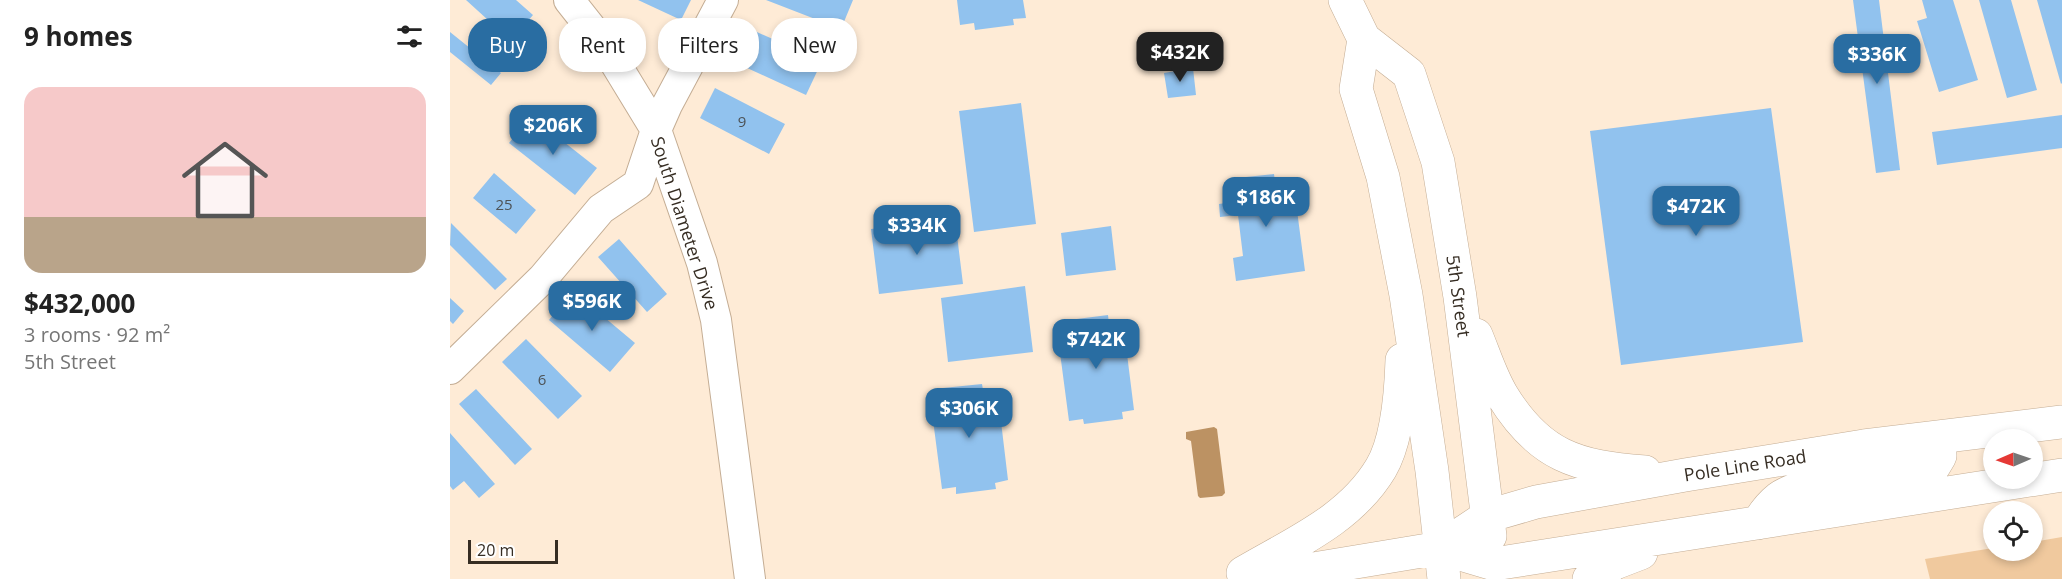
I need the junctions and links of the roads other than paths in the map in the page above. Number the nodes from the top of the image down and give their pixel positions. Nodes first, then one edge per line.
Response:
1 (569, 0) edge
2 (723, 0) edge
3 (1345, 0) edge
4 (1364, 39) junction
5 (656, 130) junction
6 (1406, 295) junction
7 (1460, 297) junction
8 (450, 369) edge
9 (2062, 422) edge
10 (1939, 437) junction
11 (1685, 475) junction
12 (2062, 475) edge
13 (1488, 516) junction
14 (1758, 523) junction
15 (1697, 533) junction
16 (1442, 563) edge
17 (1495, 572) edge
18 (750, 579) edge
19 (1233, 579) edge
20 (1253, 579) edge
21 (1589, 579) edge

1 - 5 street, South Diameter Drive
2 - 5 street
3 - 4 main road, 5th Street
4 - 6 main road
4 - 7 main road, 5th Street
5 - 8 street
5 - 18 street, South Diameter Drive
6 - 16 main road
6 - 19 main road
7 - 11 main road
7 - 13 main road, 5th Street
9 - 10 main road, Pole Line Road
10 - 11 main road, Pole Line Road
10 - 14 main road
11 - 13 main road, Pole Line Road
12 - 14 main road, Pole Line Road
13 - 16 main road, Pole Line Road
13 - 17 main road, 5th Street
14 - 15 main road, Pole Line Road
15 - 17 main road, Pole Line Road
15 - 21 main road
16 - 17 main road, Pole Line Road
16 - 20 main road, Pole Line Road

